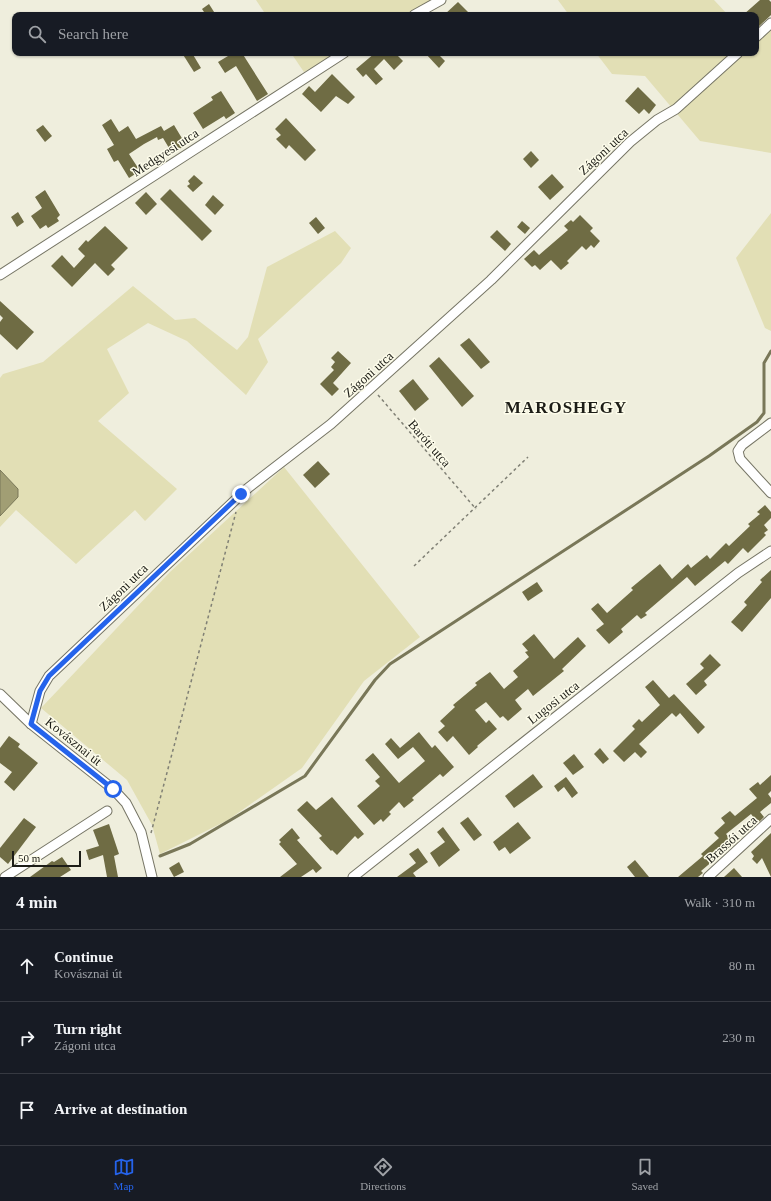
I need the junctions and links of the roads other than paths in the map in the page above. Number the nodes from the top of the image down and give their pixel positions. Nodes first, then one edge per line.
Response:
1 (441, 0) edge
2 (419, 12) edge
3 (771, 23) edge
4 (759, 34) edge
5 (339, 56) edge
6 (735, 56) edge
7 (0, 274) edge
8 (771, 422) edge
9 (771, 493) edge
10 (771, 551) edge
11 (0, 694) edge
12 (31, 724) junction
13 (107, 811) dead end
14 (771, 820) edge
15 (5, 877) edge
16 (152, 877) edge
17 (353, 877) edge
18 (708, 877) edge

1 - 2 street
3 - 4 street
5 - 7 street, Medgyesi utca
6 - 12 street, Zágoni utca
8 - 9 street
10 - 17 street, Lugosi utca
11 - 12 street, Kovásznai út
12 - 16 street, Kovásznai út
13 - 15 street
14 - 18 street, Brassói utca

